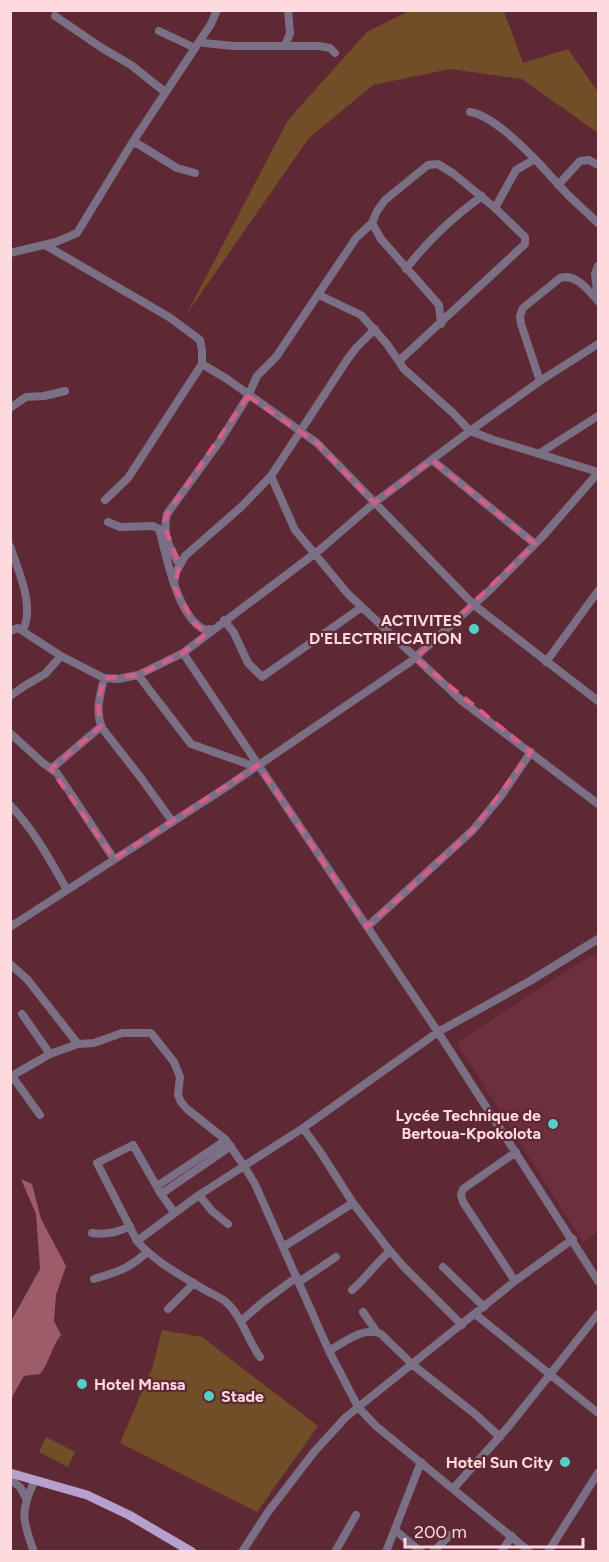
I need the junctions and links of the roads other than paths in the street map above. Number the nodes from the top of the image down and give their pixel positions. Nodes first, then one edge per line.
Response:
1 (217, 10) edge
2 (288, 10) edge
3 (55, 16) dead end
4 (159, 31) dead end
5 (201, 41) junction
6 (285, 46) junction
7 (195, 48) junction
8 (335, 54) dead end
9 (165, 92) junction
10 (470, 112) dead end
11 (132, 143) junction
12 (535, 159) junction
13 (598, 165) edge
14 (195, 173) dead end
15 (558, 185) junction
16 (482, 196) junction
17 (495, 208) junction
18 (372, 223) junction
19 (598, 223) edge
20 (45, 245) junction
21 (10, 253) edge
22 (598, 266) edge
23 (406, 269) junction
24 (319, 295) junction
25 (441, 324) junction
26 (375, 329) junction
27 (598, 344) edge
28 (399, 361) junction
29 (202, 364) junction
30 (540, 381) junction
31 (65, 391) dead end
32 (248, 396) junction
33 (10, 408) edge
34 (598, 416) edge
35 (300, 431) junction
36 (470, 431) junction
37 (540, 453) junction
38 (432, 460) junction
39 (598, 472) edge
40 (271, 476) junction
41 (105, 500) dead end
42 (374, 503) junction
43 (108, 522) dead end
44 (535, 544) junction
45 (10, 546) edge
46 (313, 554) junction
47 (179, 564) junction
48 (174, 584) junction
49 (598, 595) edge
50 (474, 605) junction
51 (362, 607) junction
52 (224, 620) junction
53 (212, 629) junction
54 (23, 630) junction
55 (10, 631) edge
56 (183, 652) junction
57 (61, 656) junction
58 (415, 658) junction
59 (546, 662) junction
60 (138, 675) junction
61 (104, 678) junction
62 (10, 696) edge
63 (598, 701) edge
64 (102, 728) junction
65 (10, 733) edge
66 (531, 752) junction
67 (257, 766) junction
68 (51, 769) junction
69 (598, 804) edge
70 (10, 805) edge
71 (172, 821) junction
72 (114, 859) junction
73 (67, 890) junction
74 (10, 927) edge
75 (367, 927) junction
76 (598, 941) edge
77 (10, 964) edge
78 (22, 1014) dead end
79 (438, 1032) junction
80 (78, 1044) junction
81 (50, 1054) junction
82 (11, 1077) edge
83 (40, 1115) dead end
84 (303, 1128) junction
85 (229, 1143) junction
86 (516, 1152) junction
87 (244, 1166) junction
88 (157, 1186) junction
89 (161, 1194) junction
90 (199, 1195) junction
91 (353, 1203) junction
92 (174, 1212) junction
93 (228, 1224) dead end
94 (130, 1226) junction
95 (92, 1233) dead end
96 (573, 1239) junction
97 (137, 1241) junction
98 (284, 1247) junction
99 (390, 1251) junction
100 (147, 1252) junction
101 (336, 1257) dead end
102 (443, 1267) dead end
103 (94, 1279) dead end
104 (298, 1280) junction
105 (515, 1281) junction
106 (598, 1281) edge
107 (194, 1283) junction
108 (352, 1290) dead end
109 (484, 1307) junction
110 (168, 1310) dead end
111 (363, 1312) dead end
112 (475, 1314) junction
113 (598, 1314) edge
114 (241, 1322) junction
115 (462, 1325) junction
116 (376, 1331) junction
117 (329, 1351) junction
118 (260, 1357) dead end
119 (413, 1365) junction
120 (549, 1374) junction
121 (358, 1407) junction
122 (598, 1413) edge
123 (500, 1437) junction
124 (421, 1462) junction
125 (10, 1473) edge
126 (598, 1473) edge
127 (10, 1479) edge
128 (35, 1480) junction
129 (453, 1489) junction
130 (26, 1498) junction
131 (356, 1515) dead end
132 (395, 1530) junction
133 (450, 1535) dead end
134 (512, 1536) junction
135 (34, 1551) edge
136 (192, 1551) edge
137 (242, 1551) edge
138 (335, 1551) edge
139 (386, 1551) edge
140 (421, 1551) edge
141 (433, 1551) edge
142 (501, 1551) edge
143 (530, 1551) edge
144 (548, 1551) edge

1 - 5 street
2 - 6 street
3 - 9 street
4 - 7 street
5 - 6 street
5 - 7 street
6 - 8 street
7 - 9 street
9 - 11 street
10 - 12 street
11 - 14 street
11 - 20 street
12 - 15 street
12 - 17 street
13 - 15 street
15 - 19 street
16 - 17 street
16 - 18 street
16 - 23 street
17 - 25 street
18 - 23 street
18 - 24 street
20 - 21 street
20 - 29 street
22 - 30 street
23 - 25 street
24 - 26 street
24 - 32 street
25 - 28 street
26 - 28 street
26 - 35 street
27 - 30 street
28 - 36 street
29 - 32 street
29 - 41 street
30 - 36 street
31 - 33 street
32 - 35 street
32 - 47 street
34 - 37 street
35 - 40 street
35 - 42 street
36 - 37 street
36 - 38 street
37 - 39 street
38 - 42 street
38 - 44 street
39 - 44 street
40 - 46 street
40 - 47 street
42 - 46 street
42 - 50 street
43 - 48 street
44 - 50 street
45 - 54 street
46 - 51 street
46 - 52 street
47 - 48 street
48 - 53 street
49 - 59 street
50 - 58 street
50 - 59 street
51 - 52 street
51 - 58 street
52 - 53 street
53 - 56 street
54 - 55 street
54 - 57 street
56 - 60 street
56 - 67 street
57 - 61 street
57 - 62 street
58 - 66 street
58 - 67 street
59 - 63 street
60 - 61 street
60 - 67 street
61 - 64 street
64 - 68 street
64 - 71 street
65 - 68 street
66 - 69 street
66 - 75 street
67 - 71 street
67 - 75 street
68 - 72 street
70 - 73 street
71 - 72 street
72 - 73 street
73 - 74 street
75 - 79 street
76 - 79 street
77 - 80 street
78 - 81 street
79 - 84 street
79 - 86 street
80 - 81 street
80 - 85 street
81 - 82 street
82 - 83 street
84 - 87 street
84 - 91 street
85 - 87 street
85 - 88 street
85 - 89 street
86 - 96 street
86 - 105 street
87 - 90 street
87 - 98 street
88 - 89 street
88 - 94 street
89 - 92 street
90 - 92 street
90 - 93 street
91 - 98 street
91 - 99 street
92 - 97 street
94 - 95 street
94 - 97 street
96 - 105 street
96 - 106 street
97 - 100 street
98 - 104 street
99 - 108 street
99 - 115 street
100 - 103 street
100 - 107 street
101 - 104 street
102 - 109 street
104 - 114 street
104 - 117 street
105 - 109 street
107 - 110 street
107 - 114 street
109 - 112 street
111 - 116 street
112 - 115 street
112 - 120 street
113 - 120 street
114 - 118 street
115 - 119 street
116 - 117 street
116 - 119 street
117 - 121 street
119 - 121 street
119 - 123 street
120 - 122 street
120 - 123 street
121 - 124 street
121 - 137 street
123 - 129 street
124 - 129 street
124 - 132 street
125 - 128 main road
126 - 144 street
127 - 130 street
128 - 130 street
128 - 136 main road
129 - 134 street
130 - 135 street
131 - 138 street
132 - 139 street
132 - 140 street
133 - 141 street
134 - 142 street
134 - 143 street

